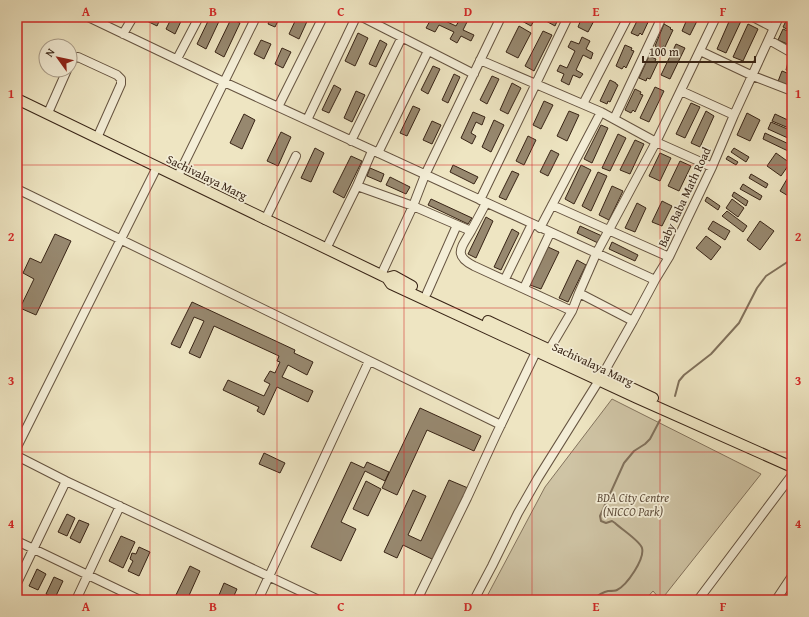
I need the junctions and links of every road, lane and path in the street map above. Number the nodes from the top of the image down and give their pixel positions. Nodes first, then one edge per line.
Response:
1 (88, 17) edge
2 (133, 17) edge
3 (199, 17) edge
4 (256, 17) edge
5 (323, 17) edge
6 (356, 17) edge
7 (362, 17) edge
8 (568, 17) edge
9 (628, 17) edge
10 (662, 17) edge
11 (716, 17) edge
12 (753, 17) edge
13 (779, 17) edge
14 (499, 18) edge
15 (774, 28) junction
16 (123, 34) junction
17 (402, 37) junction
18 (769, 40) junction
19 (428, 51) junction
20 (700, 51) junction
21 (792, 53) edge
22 (78, 57) edge
23 (177, 60) junction
24 (480, 60) junction
25 (474, 74) junction
26 (753, 76) junction
27 (63, 78) edge
28 (224, 82) junction
29 (536, 83) junction
30 (681, 91) junction
31 (792, 91) edge
32 (17, 99) edge
33 (583, 104) junction
34 (278, 107) junction
35 (601, 112) junction
36 (48, 113) junction
37 (734, 115) junction
38 (614, 119) junction
39 (307, 120) junction
40 (97, 138) junction
41 (351, 141) junction
42 (656, 142) junction
43 (375, 152) junction
44 (296, 156) dead end
45 (157, 167) junction
46 (712, 167) junction
47 (425, 175) junction
48 (178, 176) junction
49 (357, 186) junction
50 (17, 189) edge
51 (483, 202) junction
52 (413, 206) junction
53 (552, 206) junction
54 (265, 220) junction
55 (532, 224) junction
56 (457, 225) junction
57 (540, 228) junction
58 (609, 230) junction
59 (471, 231) junction
60 (550, 232) junction
61 (121, 240) junction
62 (326, 249) junction
63 (596, 254) junction
64 (669, 257) junction
65 (384, 277) junction
66 (505, 279) junction
67 (655, 280) junction
68 (524, 288) junction
69 (428, 293) junction
70 (579, 293) junction
71 (572, 311) junction
72 (633, 321) junction
73 (549, 350) junction
74 (536, 352) junction
75 (369, 361) junction
76 (601, 377) junction
77 (501, 425) junction
78 (17, 448) edge
79 (17, 456) edge
80 (792, 460) edge
81 (792, 467) edge
82 (792, 475) edge
83 (66, 481) junction
84 (120, 506) junction
85 (17, 541) edge
86 (34, 549) junction
87 (88, 575) junction
88 (270, 576) junction
89 (792, 576) edge
90 (17, 583) edge
91 (76, 600) edge
92 (140, 600) edge
93 (258, 600) edge
94 (319, 600) edge
95 (416, 600) edge
96 (474, 600) edge
97 (698, 600) edge
98 (776, 600) edge

1 - 16 street
2 - 16 street
3 - 23 street
4 - 28 street
5 - 34 street
6 - 39 street
7 - 17 street
8 - 29 street
9 - 33 street
10 - 38 street
11 - 20 street
12 - 15 street
13 - 15 street, Baby Baba Math Road
14 - 24 street
15 - 18 street, Baby Baba Math Road
16 - 23 street
17 - 19 street
17 - 41 street
18 - 21 street
18 - 26 street, Baby Baba Math Road
19 - 25 street
19 - 43 street
20 - 26 street
20 - 30 street
22 - 40 street
23 - 28 street
24 - 25 street
24 - 29 street
25 - 47 street
26 - 31 street
26 - 37 street, Baby Baba Math Road
27 - 36 street
28 - 34 street
28 - 48 street
29 - 33 street
29 - 51 street
30 - 37 street
30 - 42 street
32 - 36 main road, Sachivalaya Marg
33 - 35 street
34 - 39 street
35 - 38 street
35 - 53 street
36 - 40 main road, Sachivalaya Marg
37 - 46 street, Baby Baba Math Road
38 - 42 street
39 - 41 street
40 - 45 main road, Sachivalaya Marg
41 - 43 street
42 - 46 street
42 - 58 street
43 - 47 street
43 - 49 street
44 - 54 street
45 - 48 main road, Sachivalaya Marg
45 - 61 street
46 - 64 street, Baby Baba Math Road
47 - 51 street
47 - 52 street
48 - 54 main road, Sachivalaya Marg
49 - 52 street
49 - 62 street
50 - 61 street
51 - 55 street
51 - 59 street
52 - 56 street
52 - 65 street
53 - 57 street
53 - 58 street
54 - 62 main road, Sachivalaya Marg
55 - 57 street
55 - 66 street
56 - 59 street
56 - 69 street
57 - 60 street
58 - 63 street
58 - 64 street
59 - 66 street
60 - 63 street
60 - 68 street
61 - 75 street
61 - 78 street
62 - 65 main road, Sachivalaya Marg
63 - 67 street
63 - 70 street
64 - 67 street, Baby Baba Math Road
65 - 69 main road, Sachivalaya Marg
65 - 74 main road, Sachivalaya Marg
66 - 68 street
67 - 72 street, Baby Baba Math Road
68 - 71 street
69 - 73 main road, Sachivalaya Marg
70 - 71 street
70 - 72 street
71 - 73 street
72 - 76 street, Baby Baba Math Road
73 - 76 main road, Sachivalaya Marg
74 - 76 main road, Sachivalaya Marg
74 - 77 street
75 - 77 street
75 - 88 street
76 - 80 main road, Sachivalaya Marg
76 - 81 main road, Sachivalaya Marg
76 - 96 street, Baby Baba Math Road
77 - 95 street
79 - 83 street
82 - 97 street
83 - 84 street
83 - 86 street
84 - 87 street
84 - 88 street
85 - 86 street
86 - 87 street
86 - 90 street
87 - 91 street
87 - 92 street
88 - 93 street
88 - 94 street
89 - 98 street

